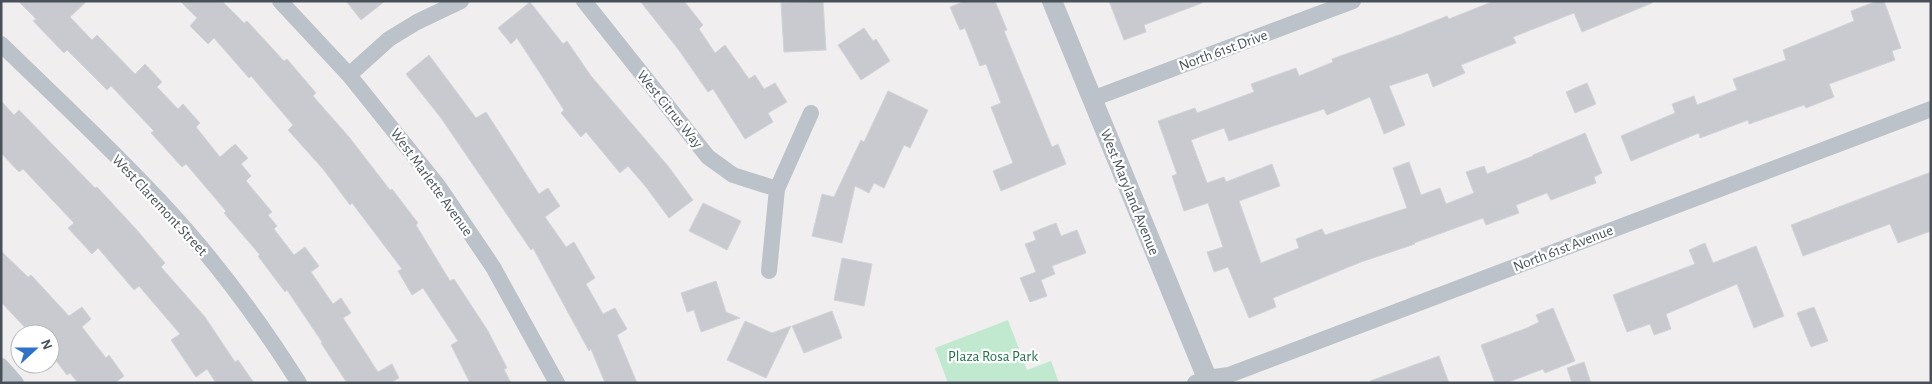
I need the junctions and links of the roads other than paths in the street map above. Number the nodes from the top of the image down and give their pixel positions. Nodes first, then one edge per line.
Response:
1 (280, 1) edge
2 (461, 1) edge
3 (584, 1) edge
4 (1052, 1) edge
5 (1353, 1) edge
6 (1, 44) edge
7 (350, 76) junction
8 (1092, 98) junction
9 (1931, 109) edge
10 (811, 113) dead end
11 (776, 189) junction
12 (769, 270) dead end
13 (1, 366) edge
14 (1204, 381) edge
15 (16, 383) edge
16 (299, 383) edge
17 (557, 383) edge

1 - 7 street, West Marlette Avenue
2 - 7 street
3 - 11 street, West Citrus Way
4 - 8 street, West Maryland Avenue
5 - 8 street, North 61st Drive
6 - 16 street, West Claremont Street
7 - 17 street, West Marlette Avenue
8 - 14 street, West Maryland Avenue
9 - 14 street, North 61st Avenue
10 - 11 street
11 - 12 street
13 - 15 street

